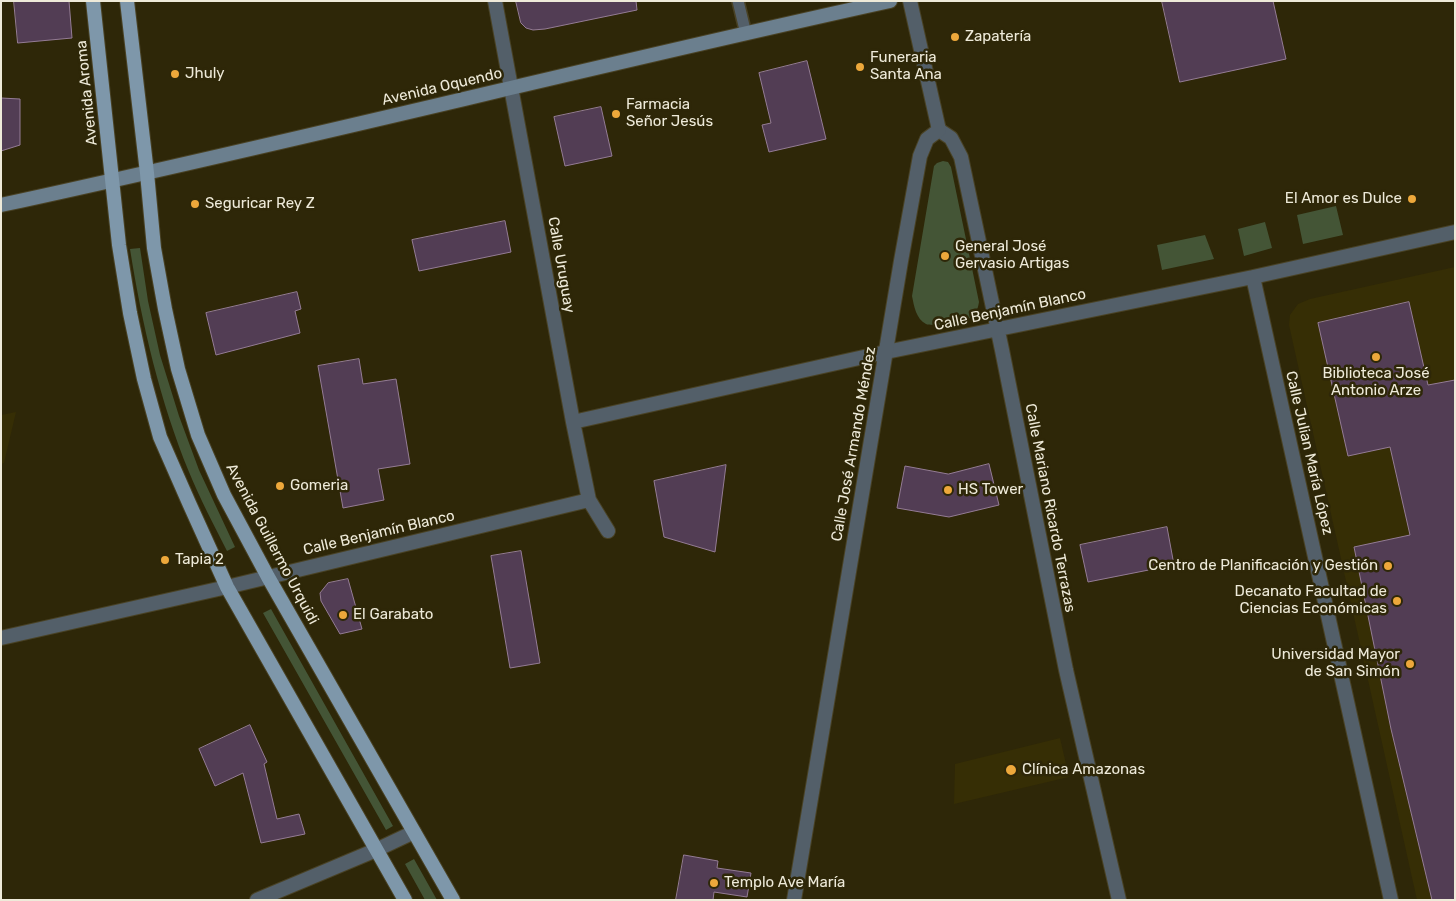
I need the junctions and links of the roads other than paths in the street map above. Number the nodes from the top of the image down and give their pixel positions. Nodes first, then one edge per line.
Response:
1 (94, 1) edge
2 (127, 1) edge
3 (495, 1) edge
4 (738, 1) edge
5 (890, 1) edge
6 (910, 1) edge
7 (746, 34) junction
8 (511, 87) junction
9 (939, 130) junction
10 (147, 173) junction
11 (112, 181) junction
12 (1, 205) edge
13 (1455, 232) edge
14 (1253, 277) junction
15 (998, 330) junction
16 (886, 352) junction
17 (573, 422) junction
18 (589, 500) junction
19 (608, 531) dead end
20 (268, 576) junction
21 (227, 587) junction
22 (1, 638) edge
23 (414, 832) junction
24 (376, 850) junction
25 (257, 900) edge
26 (405, 900) edge
27 (453, 900) edge
28 (794, 900) edge
29 (1119, 900) edge
30 (1391, 900) edge

1 - 11 main road, Avenida Aroma
2 - 10 main road
3 - 8 street, Calle Uruguay
4 - 7 lane
5 - 7 main road, Avenida Oquendo
6 - 9 street
7 - 8 main road, Avenida Oquendo
8 - 10 main road, Avenida Oquendo
8 - 17 street, Calle Uruguay
9 - 15 street, Calle Mariano Ricardo Terrazas
9 - 16 street, Calle José Armando Méndez
10 - 11 main road, Avenida Oquendo
10 - 20 main road, Avenida Guillermo Urquidi
11 - 12 main road, Avenida Oquendo
11 - 21 main road
13 - 14 street, Calle Benjamín Blanco
14 - 15 street, Calle Benjamín Blanco
14 - 30 street, Calle Julian María López
15 - 16 street, Calle Benjamín Blanco
15 - 29 street, Calle Mariano Ricardo Terrazas
16 - 17 street, Calle Benjamín Blanco
16 - 28 street, Calle José Armando Méndez
17 - 18 street, Calle Uruguay
18 - 19 street, Calle Uruguay
18 - 20 street, Calle Benjamín Blanco
20 - 21 street, Calle Benjamín Blanco
20 - 23 main road, Avenida Guillermo Urquidi
21 - 22 street, Calle Benjamín Blanco
21 - 24 main road
23 - 24 street
23 - 27 main road, Avenida Guillermo Urquidi
24 - 25 street
24 - 26 main road

